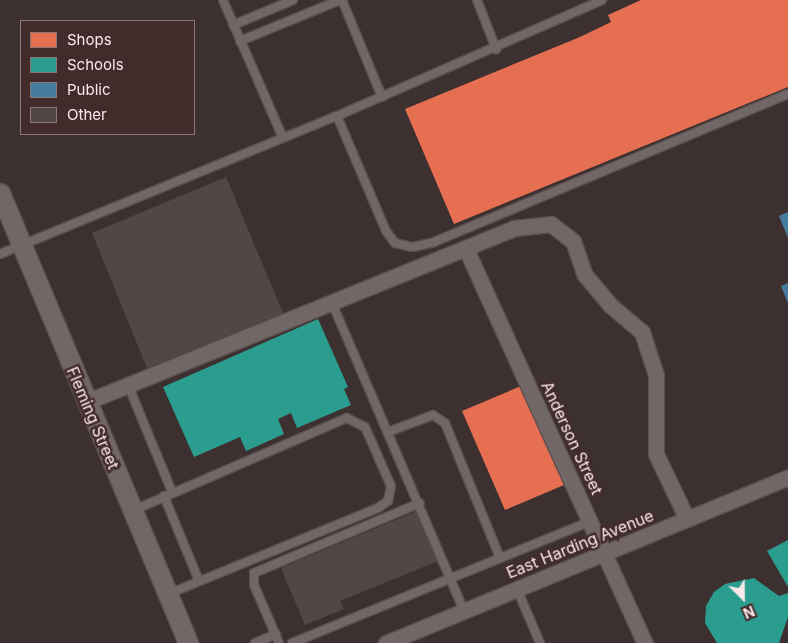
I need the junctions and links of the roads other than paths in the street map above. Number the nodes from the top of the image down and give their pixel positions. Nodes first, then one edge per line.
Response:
1 (223, 0) edge
2 (293, 0) edge
3 (341, 0) edge
4 (477, 0) edge
5 (602, 0) edge
6 (233, 25) junction
7 (240, 42) junction
8 (496, 49) junction
9 (788, 94) edge
10 (382, 97) junction
11 (337, 116) junction
12 (283, 138) junction
13 (0, 193) edge
14 (20, 246) junction
15 (466, 249) junction
16 (0, 254) edge
17 (332, 303) junction
18 (128, 385) junction
19 (86, 402) junction
20 (388, 432) junction
21 (788, 477) edge
22 (172, 492) junction
23 (164, 496) junction
24 (420, 503) junction
25 (132, 511) junction
26 (687, 519) junction
27 (591, 521) junction
28 (605, 553) junction
29 (500, 558) junction
30 (450, 578) junction
31 (199, 581) junction
32 (517, 589) junction
33 (167, 594) junction
34 (464, 611) junction
35 (276, 634) junction
36 (414, 638) edge
37 (188, 643) edge
38 (255, 643) edge
39 (280, 643) edge
40 (292, 643) edge
41 (386, 643) edge
42 (540, 643) edge
43 (645, 643) edge

1 - 6 lane
2 - 6 lane
3 - 7 lane
3 - 10 lane
4 - 8 lane
5 - 8 lane
6 - 7 lane
7 - 12 lane
8 - 10 lane
9 - 11 lane
10 - 11 lane
11 - 12 lane
12 - 14 lane
13 - 14 street, Fleming Street
14 - 16 lane
14 - 19 street, Fleming Street
15 - 17 street
15 - 26 street
15 - 27 street, Anderson Street
17 - 18 street
17 - 20 lane
18 - 19 street
18 - 22 lane
19 - 25 street, Fleming Street
20 - 24 lane
20 - 29 lane
21 - 26 street, East Harding Avenue
22 - 23 lane
22 - 31 lane
23 - 25 lane
23 - 31 lane
24 - 30 lane
24 - 35 lane
25 - 33 street, Fleming Street
26 - 28 street, East Harding Avenue
27 - 28 street, Anderson Street
27 - 29 lane
28 - 32 street, East Harding Avenue
28 - 43 street, Anderson Street
29 - 30 lane
30 - 34 lane
30 - 40 lane
31 - 33 lane
32 - 34 street, East Harding Avenue
32 - 42 lane
33 - 37 street, Fleming Street
34 - 36 street, East Harding Avenue
35 - 38 lane
35 - 39 lane
36 - 41 street, East Harding Avenue

